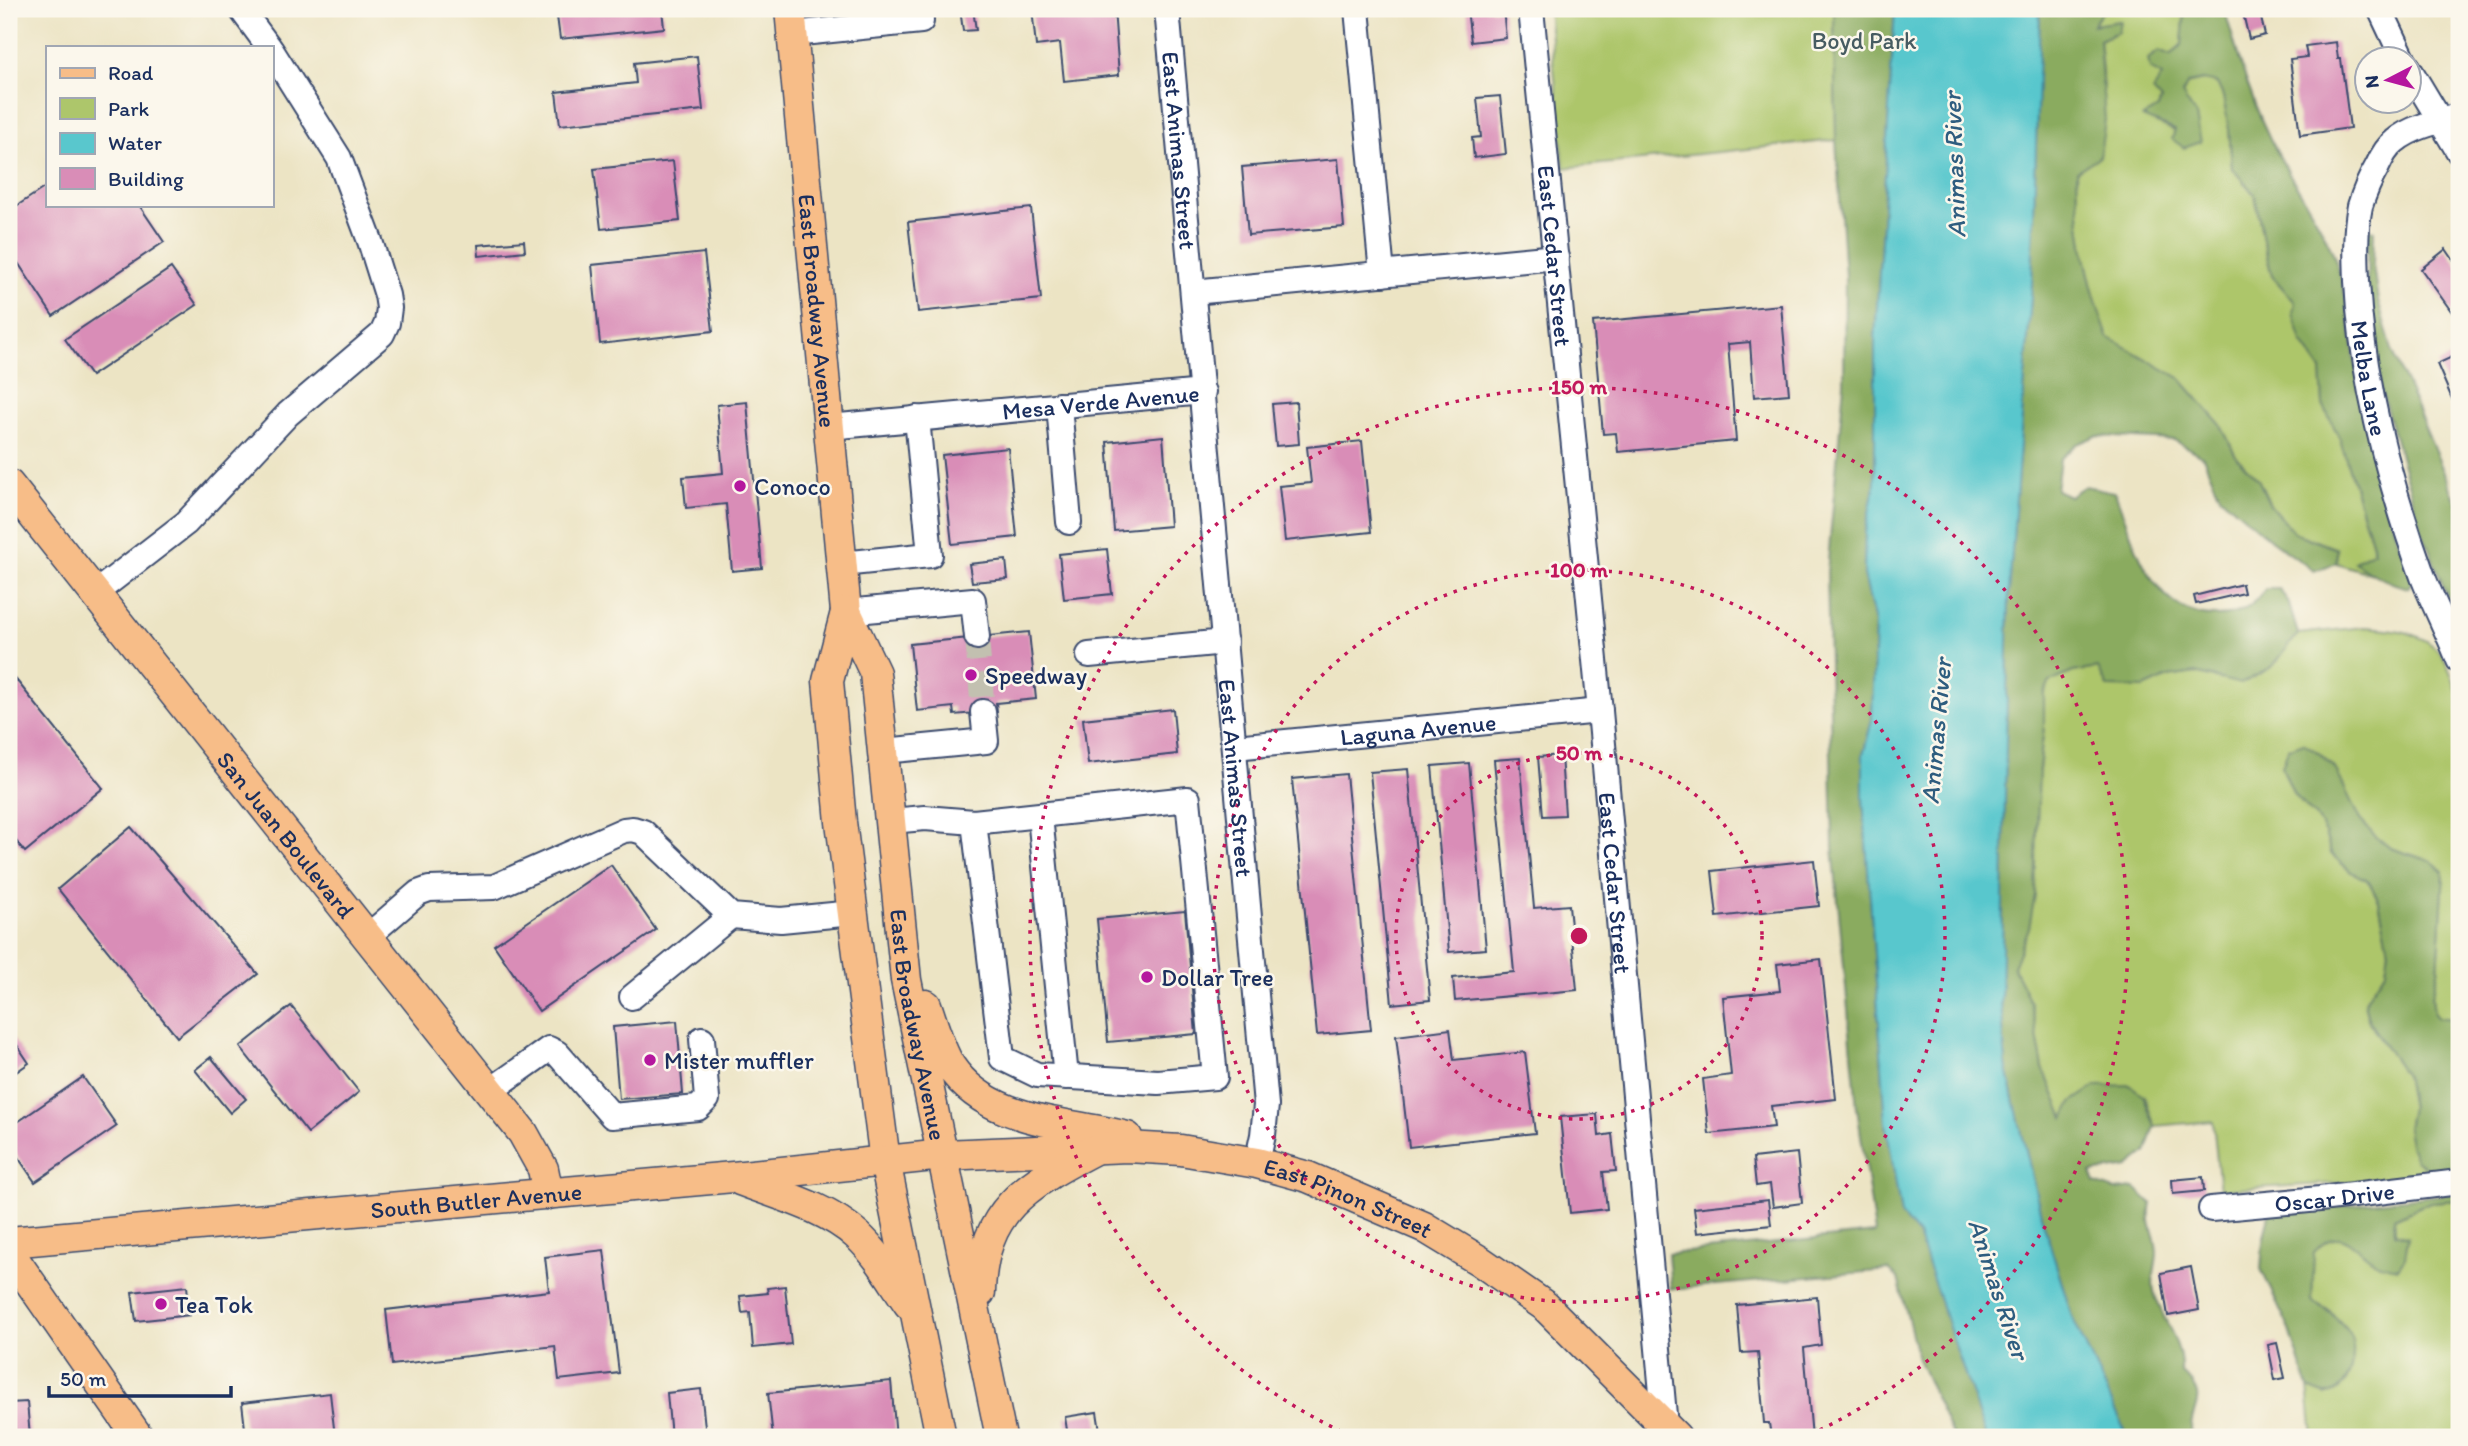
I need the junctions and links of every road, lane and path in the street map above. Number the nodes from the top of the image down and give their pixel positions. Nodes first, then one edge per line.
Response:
1 (241, 9) edge
2 (920, 9) edge
3 (1167, 9) edge
4 (1357, 9) edge
5 (1531, 9) edge
6 (2381, 9) edge
7 (874, 17) edge
8 (844, 18) edge
9 (791, 21) edge
10 (268, 46) edge
11 (2398, 46) edge
12 (273, 54) edge
13 (2422, 83) edge
14 (2450, 118) edge
15 (2459, 152) edge
16 (1556, 257) junction
17 (1382, 274) junction
18 (1193, 292) junction
19 (1203, 392) junction
20 (1059, 405) junction
21 (917, 418) junction
22 (829, 427) junction
23 (9, 485) edge
24 (1069, 522) dead end
25 (842, 564) junction
26 (94, 594) junction
27 (846, 612) junction
28 (976, 637) tunnel mouth
29 (1225, 642) junction
30 (1089, 654) dead end
31 (2459, 660) edge
32 (1600, 710) junction
33 (983, 712) tunnel mouth
34 (1234, 747) junction
35 (884, 751) junction
36 (1040, 816) junction
37 (890, 821) junction
38 (974, 822) junction
39 (853, 913) junction
40 (731, 916) junction
41 (368, 936) junction
42 (901, 936) junction
43 (632, 997) dead end
44 (702, 1039) dead end
45 (1066, 1077) junction
46 (490, 1091) junction
47 (1096, 1148) junction
48 (1181, 1150) junction
49 (943, 1155) junction
50 (885, 1161) junction
51 (1257, 1163) junction
52 (733, 1177) junction
53 (2459, 1182) edge
54 (548, 1194) junction
55 (2211, 1209) dead end
56 (9, 1242) edge
57 (9, 1252) edge
58 (915, 1313) junction
59 (982, 1345) junction
60 (1671, 1431) edge
61 (138, 1437) edge
62 (941, 1437) edge
63 (1001, 1437) edge

1 - 10 street
2 - 7 street
3 - 18 street, East Animas Street
4 - 17 street
5 - 16 street, East Cedar Street
6 - 11 street
7 - 8 street
8 - 9 street
9 - 22 main road, East Broadway Avenue
12 - 26 street
13 - 14 street
14 - 15 street
14 - 31 street, Melba Lane
16 - 17 street
16 - 32 street, East Cedar Street
17 - 18 street
18 - 19 street, Mesa Verde Avenue
19 - 20 street, Mesa Verde Avenue
19 - 29 street, East Animas Street
20 - 21 street, Mesa Verde Avenue
20 - 24 street
21 - 22 street, Mesa Verde Avenue
21 - 25 street
22 - 25 main road, East Broadway Avenue
23 - 26 main road, San Juan Boulevard
25 - 27 main road, East Broadway Avenue
26 - 41 main road, San Juan Boulevard
27 - 28 street
27 - 35 main road, East Broadway Avenue
27 - 39 main road, East Broadway Avenue
29 - 30 street
29 - 34 street, East Animas Street
32 - 34 street, Laguna Avenue
32 - 60 street, East Cedar Street
33 - 35 street
34 - 51 street, East Animas Street
35 - 37 main road, East Broadway Avenue
36 - 38 street
36 - 45 street
36 - 45 street
37 - 38 street
37 - 42 main road, East Broadway Avenue
38 - 45 street
39 - 40 street
39 - 50 main road, East Broadway Avenue
40 - 41 street
40 - 43 street
41 - 46 main road, San Juan Boulevard
42 - 48 main road
42 - 49 main road, East Broadway Avenue
44 - 46 street
46 - 54 main road, San Juan Boulevard
47 - 48 main road, East Pinon Street
47 - 49 main road, East Pinon Street
47 - 59 main road
48 - 51 main road, East Pinon Street
49 - 50 main road, South Butler Avenue
49 - 59 main road, East Broadway Avenue
50 - 52 main road, South Butler Avenue
50 - 58 main road, East Broadway Avenue
51 - 60 main road, East Pinon Street
52 - 54 main road, South Butler Avenue
52 - 58 main road
53 - 55 street, Oscar Drive
54 - 56 main road, South Butler Avenue
57 - 61 main road
58 - 62 main road, East Broadway Avenue
59 - 63 main road, East Broadway Avenue

